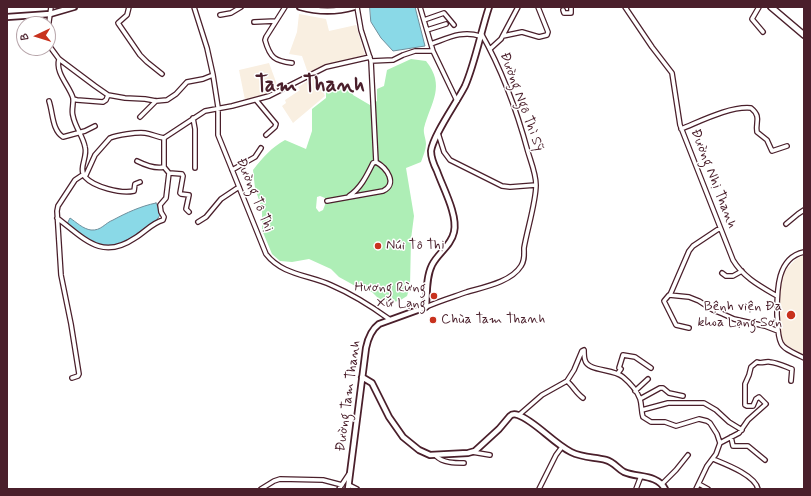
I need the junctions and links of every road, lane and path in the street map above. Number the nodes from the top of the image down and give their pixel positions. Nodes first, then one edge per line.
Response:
1 (51, 7) edge
2 (74, 7) edge
3 (129, 7) edge
4 (194, 7) edge
5 (242, 7) edge
6 (285, 7) edge
7 (300, 7) edge
8 (355, 7) edge
9 (420, 7) edge
10 (489, 7) edge
11 (518, 7) edge
12 (538, 7) edge
13 (571, 7) edge
14 (625, 7) edge
15 (759, 7) edge
16 (771, 7) edge
17 (563, 10) dead end
18 (50, 14) junction
19 (220, 15) dead end
20 (7, 17) edge
21 (424, 20) junction
22 (276, 21) junction
23 (254, 22) dead end
24 (446, 24) dead end
25 (454, 25) dead end
26 (427, 30) junction
27 (763, 32) dead end
28 (480, 34) junction
29 (804, 35) edge
30 (503, 36) junction
31 (431, 44) junction
32 (490, 49) junction
33 (433, 51) junction
34 (56, 54) edge
35 (60, 59) junction
36 (370, 59) junction
37 (292, 63) dead end
38 (162, 74) dead end
39 (212, 75) junction
40 (108, 95) junction
41 (73, 99) junction
42 (256, 100) junction
43 (457, 100) junction
44 (49, 101) dead end
45 (156, 101) junction
46 (218, 107) junction
47 (140, 117) dead end
48 (193, 118) junction
49 (95, 126) dead end
50 (681, 129) junction
51 (80, 132) junction
52 (438, 133) junction
53 (266, 135) dead end
54 (63, 137) junction
55 (58, 138) dead end
56 (164, 138) junction
57 (787, 146) dead end
58 (261, 148) dead end
59 (137, 162) dead end
60 (376, 162) junction
61 (164, 167) junction
62 (195, 168) dead end
63 (232, 170) junction
64 (169, 173) junction
65 (84, 175) junction
66 (140, 182) dead end
67 (536, 185) junction
68 (239, 187) junction
69 (349, 197) junction
70 (327, 201) dead end
71 (804, 210) edge
72 (188, 212) dead end
73 (57, 218) junction
74 (198, 222) dead end
75 (786, 224) dead end
76 (720, 228) junction
77 (804, 252) edge
78 (742, 271) junction
79 (722, 273) dead end
80 (670, 295) junction
81 (777, 296) junction
82 (426, 306) junction
83 (389, 319) junction
84 (689, 328) dead end
85 (778, 331) junction
86 (804, 358) edge
87 (651, 368) dead end
88 (618, 373) junction
89 (362, 377) junction
90 (72, 378) dead end
91 (648, 379) dead end
92 (567, 381) junction
93 (791, 381) dead end
94 (635, 391) junction
95 (683, 396) dead end
96 (582, 398) dead end
97 (640, 399) junction
98 (642, 410) junction
99 (519, 415) junction
100 (742, 430) junction
101 (731, 437) junction
102 (720, 443) junction
103 (562, 447) junction
104 (472, 452) junction
105 (490, 455) dead end
106 (688, 455) dead end
107 (436, 456) junction
108 (713, 459) junction
109 (765, 460) dead end
110 (464, 463) dead end
111 (350, 474) junction
112 (641, 476) junction
113 (662, 484) junction
114 (699, 484) junction
115 (342, 485) junction
116 (349, 487) edge
117 (261, 489) edge
118 (340, 489) edge
119 (357, 489) edge
120 (540, 489) edge
121 (636, 489) edge
122 (665, 489) edge
123 (696, 489) edge
124 (708, 489) edge
125 (758, 489) edge

1 - 18 street
2 - 18 street
3 - 38 street
4 - 39 street, Đường Tô Thị
5 - 19 street
6 - 22 street
7 - 8 street
8 - 36 street
9 - 21 street
10 - 28 street
11 - 30 street
12 - 30 street
13 - 17 street
14 - 50 street, Đường Nhị Thanh
15 - 27 street
16 - 29 main road
18 - 20 street
21 - 25 street
21 - 26 street
22 - 23 street
22 - 37 street
24 - 26 street
26 - 31 street
28 - 31 street
28 - 32 street, Đường Ngô Thì Sỹ
28 - 43 street
30 - 32 street
31 - 33 street
32 - 67 street, Đường Ngô Thì Sỹ
33 - 36 street
33 - 43 street
34 - 35 street
35 - 40 street
35 - 41 street
36 - 42 street
36 - 60 street
39 - 45 street
39 - 46 street, Đường Tô Thị
40 - 41 street
40 - 45 street
41 - 51 street
42 - 46 street
42 - 53 street
43 - 52 street
44 - 54 street
45 - 47 street
46 - 48 street
46 - 63 street, Đường Tô Thị
48 - 56 street
48 - 62 street
49 - 51 street
50 - 57 street
50 - 76 street, Đường Nhị Thanh
51 - 54 street
51 - 65 street
52 - 67 street
52 - 82 street
54 - 55 street
56 - 61 street
56 - 65 street
58 - 63 street
59 - 61 street
60 - 69 street
60 - 69 street
61 - 64 street
63 - 68 street, Đường Tô Thị
64 - 72 street
64 - 73 street
65 - 66 street
65 - 73 street
67 - 82 street, Đường Ngô Thì Sỹ
68 - 74 street
68 - 83 street, Đường Tô Thị
69 - 70 street
71 - 75 street
73 - 90 street
76 - 78 street, Đường Nhị Thanh
76 - 80 street
77 - 81 street
78 - 79 street
78 - 81 street, Đường Nhị Thanh
80 - 84 street
80 - 85 street
81 - 85 street
82 - 83 street, Đường Tam Thanh
83 - 89 street, Đường Tam Thanh
85 - 86 street
87 - 88 street
88 - 92 street
88 - 94 street
89 - 107 street
89 - 111 street, Đường Tam Thanh
91 - 94 street
92 - 96 street
92 - 99 street
93 - 100 street
94 - 97 street
95 - 97 street
97 - 98 street
98 - 100 street
98 - 102 street
99 - 103 street
99 - 104 street
100 - 101 street
101 - 102 street
101 - 109 street
102 - 108 street
103 - 112 street
103 - 120 street
104 - 105 street
104 - 107 street
106 - 113 street
107 - 110 street
108 - 114 street
108 - 125 street
111 - 115 street
111 - 116 street, Đường Tam Thanh
112 - 113 street
112 - 121 street
113 - 122 street
114 - 123 street
114 - 124 street
115 - 117 street
115 - 118 street
116 - 119 street

